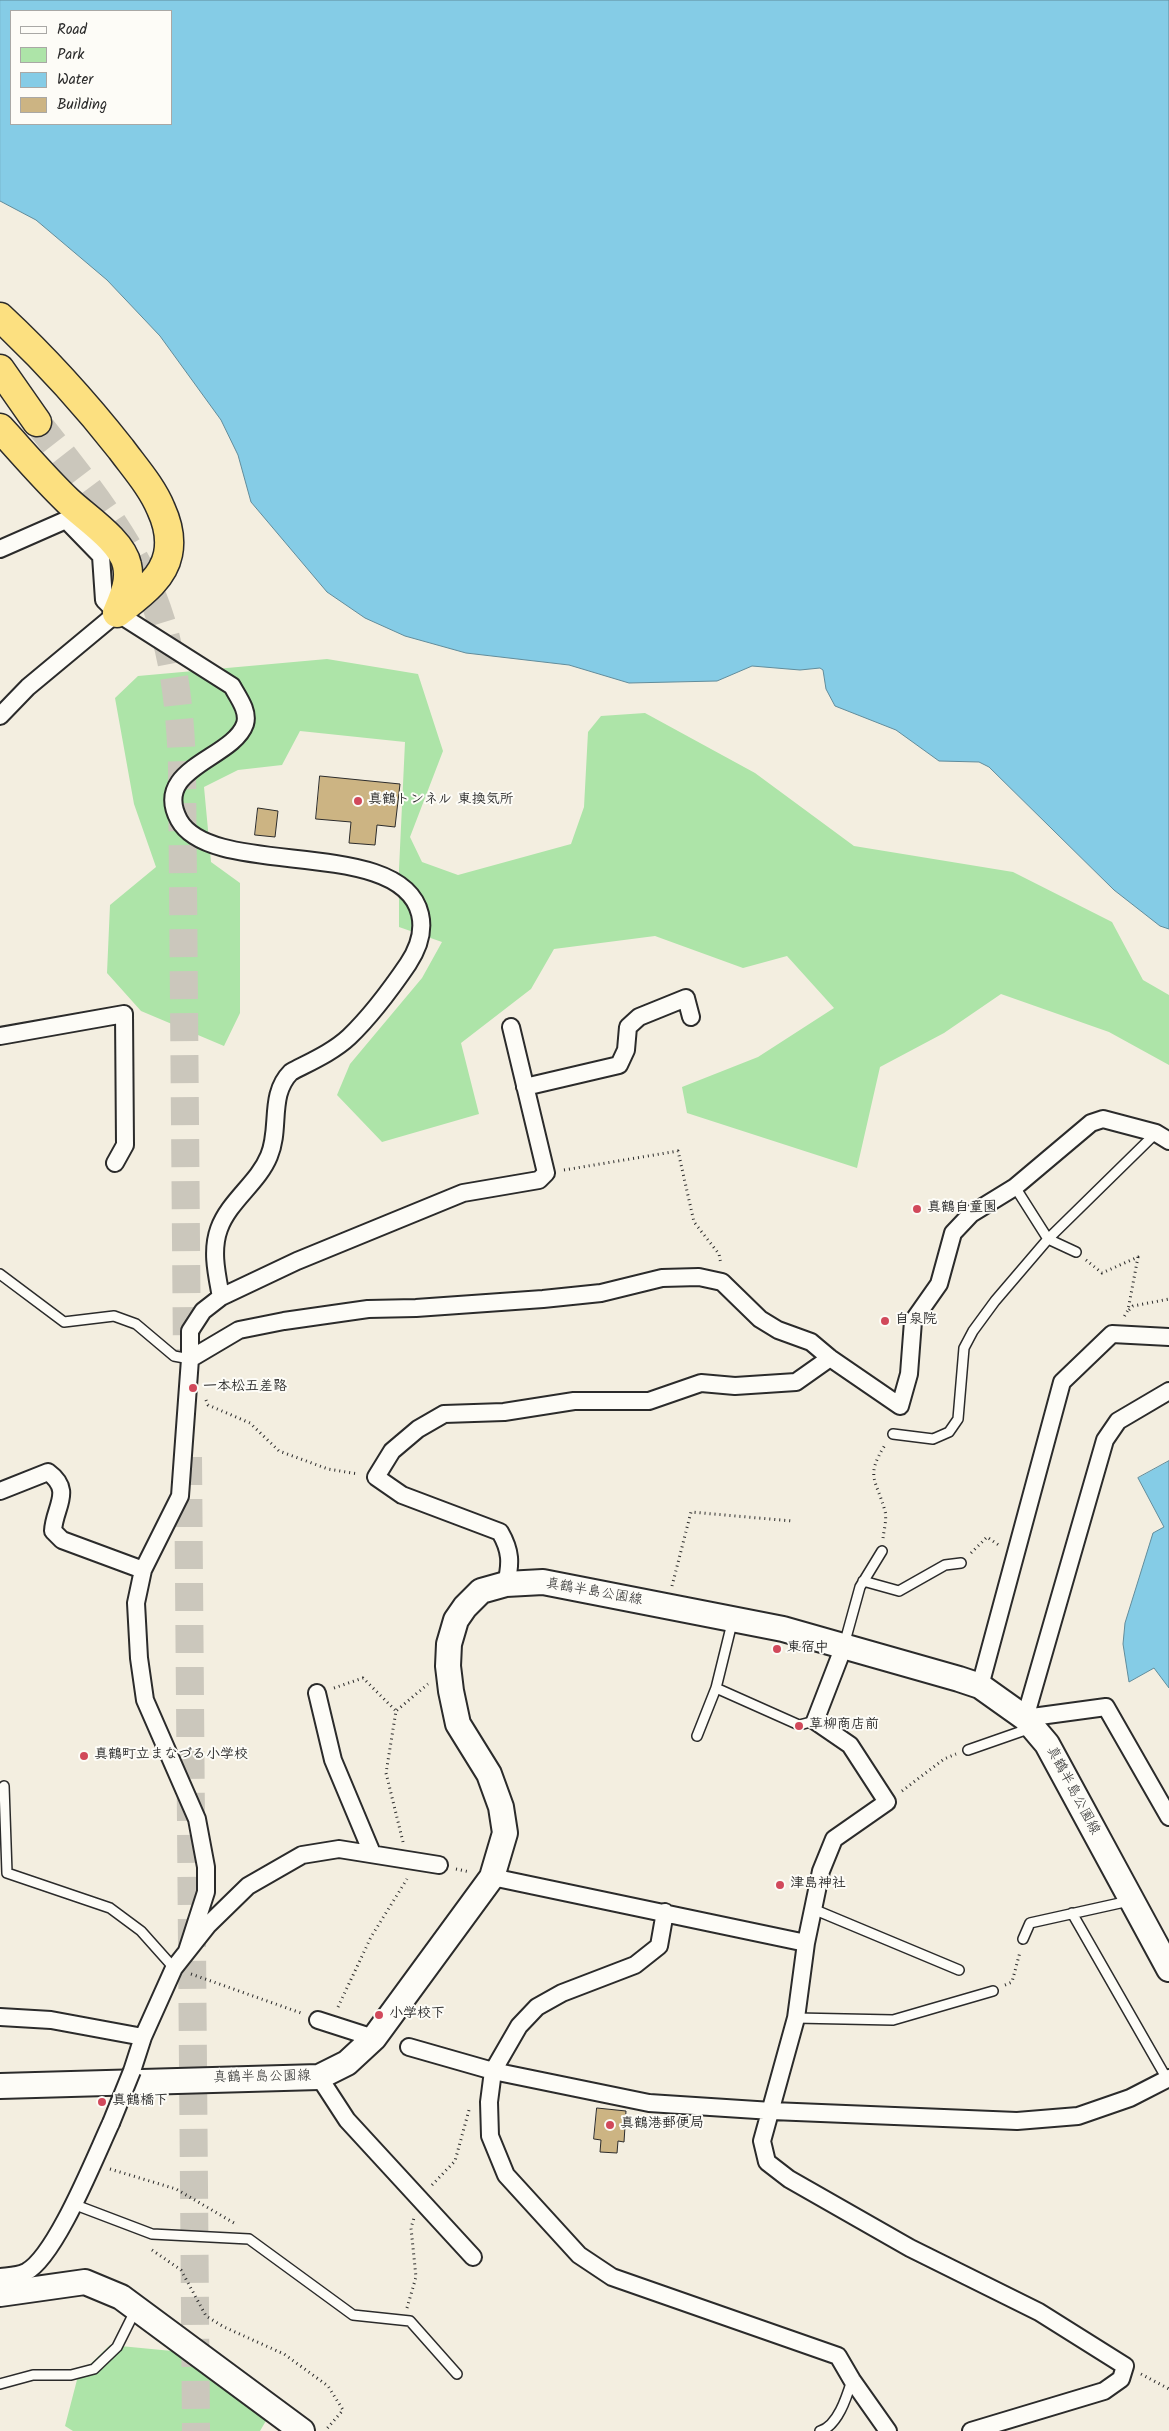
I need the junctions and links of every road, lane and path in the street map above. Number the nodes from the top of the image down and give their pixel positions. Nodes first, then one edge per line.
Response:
1 (0, 317) edge
2 (0, 369) edge
3 (37, 422) tunnel mouth
4 (0, 428) edge
5 (0, 550) edge
6 (117, 613) junction
7 (0, 716) edge
8 (692, 1017) dead end
9 (511, 1027) dead end
10 (0, 1036) edge
11 (525, 1087) junction
12 (1162, 1137) edge
13 (114, 1164) dead end
14 (546, 1173) junction
15 (1015, 1187) junction
16 (1048, 1239) junction
17 (1076, 1252) joint
18 (0, 1274) edge
19 (722, 1282) junction
20 (220, 1297) junction
21 (1169, 1299) edge
22 (1128, 1310) junction
23 (1112, 1334) junction
24 (1169, 1337) edge
25 (830, 1358) junction
26 (190, 1362) junction
27 (1169, 1391) edge
28 (893, 1434) joint
29 (376, 1477) junction
30 (0, 1491) edge
31 (792, 1521) dead end
32 (882, 1551) joint
33 (1015, 1555) junction
34 (961, 1562) joint
35 (143, 1570) junction
36 (863, 1581) junction
37 (506, 1584) junction
38 (668, 1606) junction
39 (733, 1619) junction
40 (844, 1646) junction
41 (448, 1666) junction
42 (980, 1686) junction
43 (716, 1688) junction
44 (317, 1693) joint
45 (396, 1711) junction
46 (815, 1721) junction
47 (1029, 1723) junction
48 (698, 1736) dead end
49 (968, 1750) joint
50 (4, 1786) dead end
51 (887, 1802) junction
52 (1169, 1817) edge
53 (372, 1853) junction
54 (413, 1860) junction
55 (439, 1865) joint
56 (492, 1877) junction
57 (1130, 1900) junction
58 (812, 1909) junction
59 (665, 1912) junction
60 (1072, 1913) junction
61 (1024, 1939) joint
62 (806, 1942) junction
63 (187, 1950) junction
64 (174, 1968) junction
65 (1169, 1969) edge
66 (959, 1970) dead end
67 (993, 1991) joint
68 (0, 2017) edge
69 (796, 2018) junction
70 (324, 2022) junction
71 (143, 2036) junction
72 (374, 2038) junction
73 (409, 2047) dead end
74 (493, 2071) junction
75 (319, 2077) junction
76 (1168, 2078) edge
77 (0, 2086) edge
78 (471, 2104) dead end
79 (772, 2111) junction
80 (92, 2164) junction
81 (419, 2199) junction
82 (73, 2204) junction
83 (130, 2226) junction
84 (250, 2239) junction
85 (473, 2257) dead end
86 (0, 2277) edge
87 (416, 2277) dead end
88 (0, 2294) edge
89 (136, 2309) junction
90 (1125, 2366) junction
91 (457, 2374) dead end
92 (852, 2380) junction
93 (0, 2384) edge
94 (1169, 2389) edge
95 (302, 2431) edge
96 (325, 2431) edge
97 (820, 2431) edge
98 (888, 2431) edge
99 (971, 2431) edge

1 - 6 highway
2 - 3 highway
4 - 6 highway
5 - 6 street
6 - 7 street
6 - 20 street
8 - 11 street
9 - 11 street
10 - 13 street
11 - 14 street
12 - 15 street
12 - 16 lane
14 - 19 path
14 - 20 street
15 - 16 lane
15 - 25 street
16 - 17 lane
16 - 28 lane
17 - 22 path
18 - 26 lane
19 - 25 street
19 - 26 street
20 - 26 street
21 - 22 path
22 - 23 path
23 - 24 street
23 - 33 street
25 - 29 street
26 - 29 path
26 - 35 street
27 - 47 street
28 - 32 path
29 - 37 street
30 - 35 street
31 - 38 path
32 - 36 lane
33 - 34 path
33 - 42 street
34 - 36 lane
35 - 63 street
36 - 40 lane
37 - 38 main road, 真鶴半島公園線
37 - 41 main road, 真鶴半島公園線
38 - 39 main road, 真鶴半島公園線
39 - 40 main road, 真鶴半島公園線
39 - 43 lane
40 - 42 main road, 真鶴半島公園線
40 - 46 street
41 - 45 path
41 - 56 main road, 真鶴半島公園線
42 - 47 main road, 真鶴半島公園線
43 - 46 lane
43 - 48 lane
44 - 45 path
44 - 53 street
45 - 54 path
46 - 51 street
47 - 49 lane
47 - 52 street
47 - 57 main road, 真鶴半島公園線
49 - 51 path
50 - 64 lane
51 - 58 street
53 - 54 street
53 - 63 street
54 - 55 street
54 - 70 path
55 - 56 path
56 - 59 street
56 - 72 main road, 真鶴半島公園線
57 - 60 lane
57 - 65 main road, 真鶴半島公園線
58 - 62 street
58 - 66 lane
59 - 62 street
59 - 74 street
60 - 61 lane
60 - 76 lane
61 - 67 path
62 - 69 street
63 - 64 street
64 - 70 path
64 - 71 street
67 - 69 lane
68 - 71 street
69 - 79 street
70 - 72 street
71 - 80 street, bridge
72 - 75 main road, 真鶴半島公園線
73 - 74 street
74 - 79 street
74 - 92 street
75 - 77 main road, 真鶴半島公園線
75 - 81 street
76 - 79 street
78 - 81 path
79 - 90 street
80 - 82 street
80 - 84 path
81 - 85 street
81 - 87 path
82 - 83 lane
82 - 86 street
83 - 84 lane
83 - 96 path
84 - 91 lane
88 - 89 main road
89 - 93 lane
89 - 95 main road
90 - 94 path
90 - 99 street
92 - 97 lane
92 - 98 street

